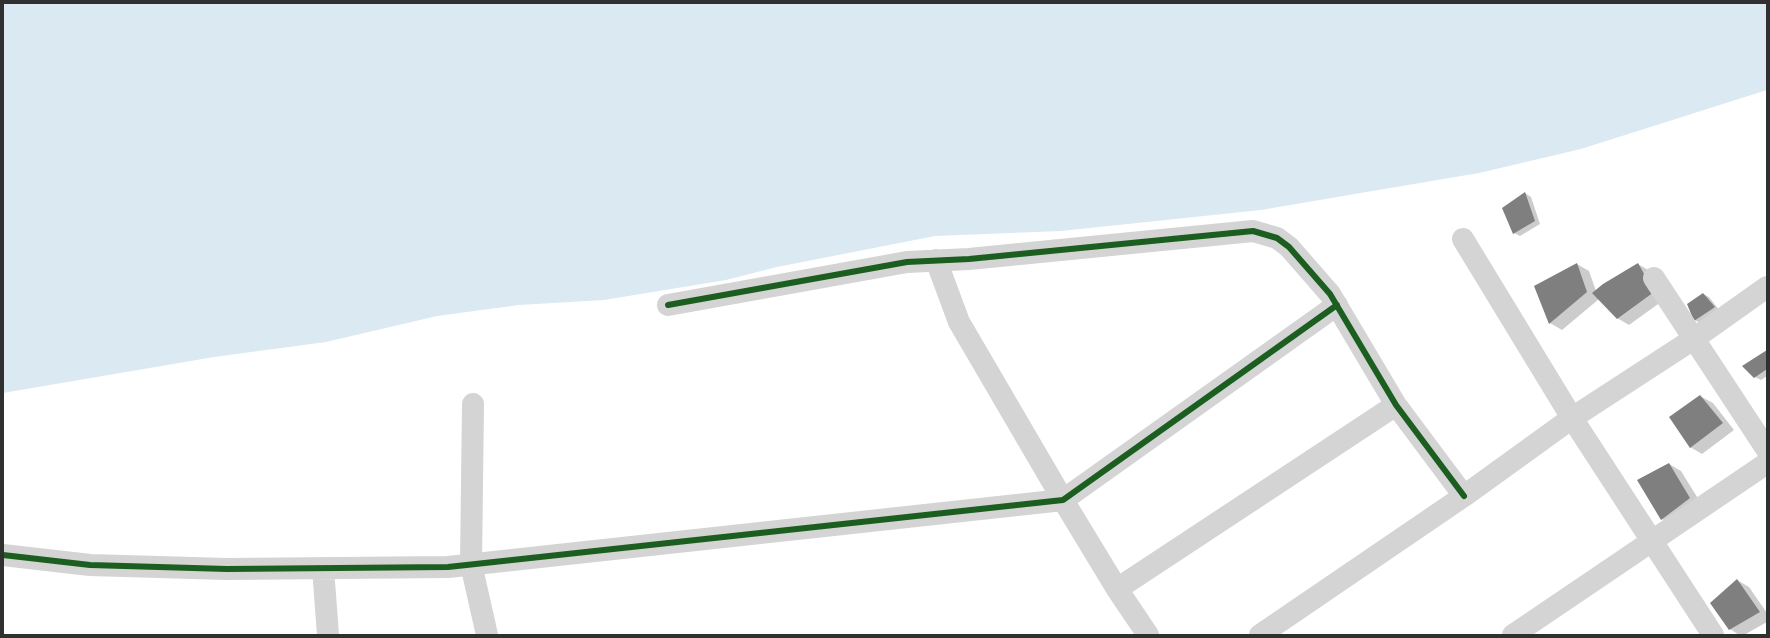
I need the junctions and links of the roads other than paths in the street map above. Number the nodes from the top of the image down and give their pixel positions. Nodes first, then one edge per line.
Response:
1 (1463, 239) dead end
2 (936, 260) junction
3 (1654, 278) dead end
4 (1767, 287) edge
5 (668, 305) dead end
6 (1337, 305) junction
7 (1695, 338) junction
8 (473, 404) dead end
9 (1396, 405) junction
10 (1572, 418) junction
11 (1767, 450) edge
12 (1767, 463) edge
13 (1464, 496) junction
14 (1064, 500) junction
15 (1652, 541) junction
16 (3, 555) edge
17 (471, 564) junction
18 (323, 568) junction
19 (1117, 589) junction
20 (328, 635) edge
21 (487, 635) edge
22 (1148, 635) edge
23 (1260, 635) edge
24 (1513, 635) edge
25 (1713, 635) edge

1 - 10 street
2 - 5 street
2 - 6 street
2 - 14 street
3 - 7 street
4 - 7 street
6 - 9 street
6 - 14 street
7 - 10 street
7 - 11 street
8 - 17 street
9 - 13 street
9 - 19 street
10 - 13 street
10 - 15 street
12 - 15 street
13 - 23 street
14 - 17 street
14 - 19 street
15 - 24 street
15 - 25 street
16 - 18 street
17 - 18 street
17 - 21 street
18 - 20 street
19 - 22 street

